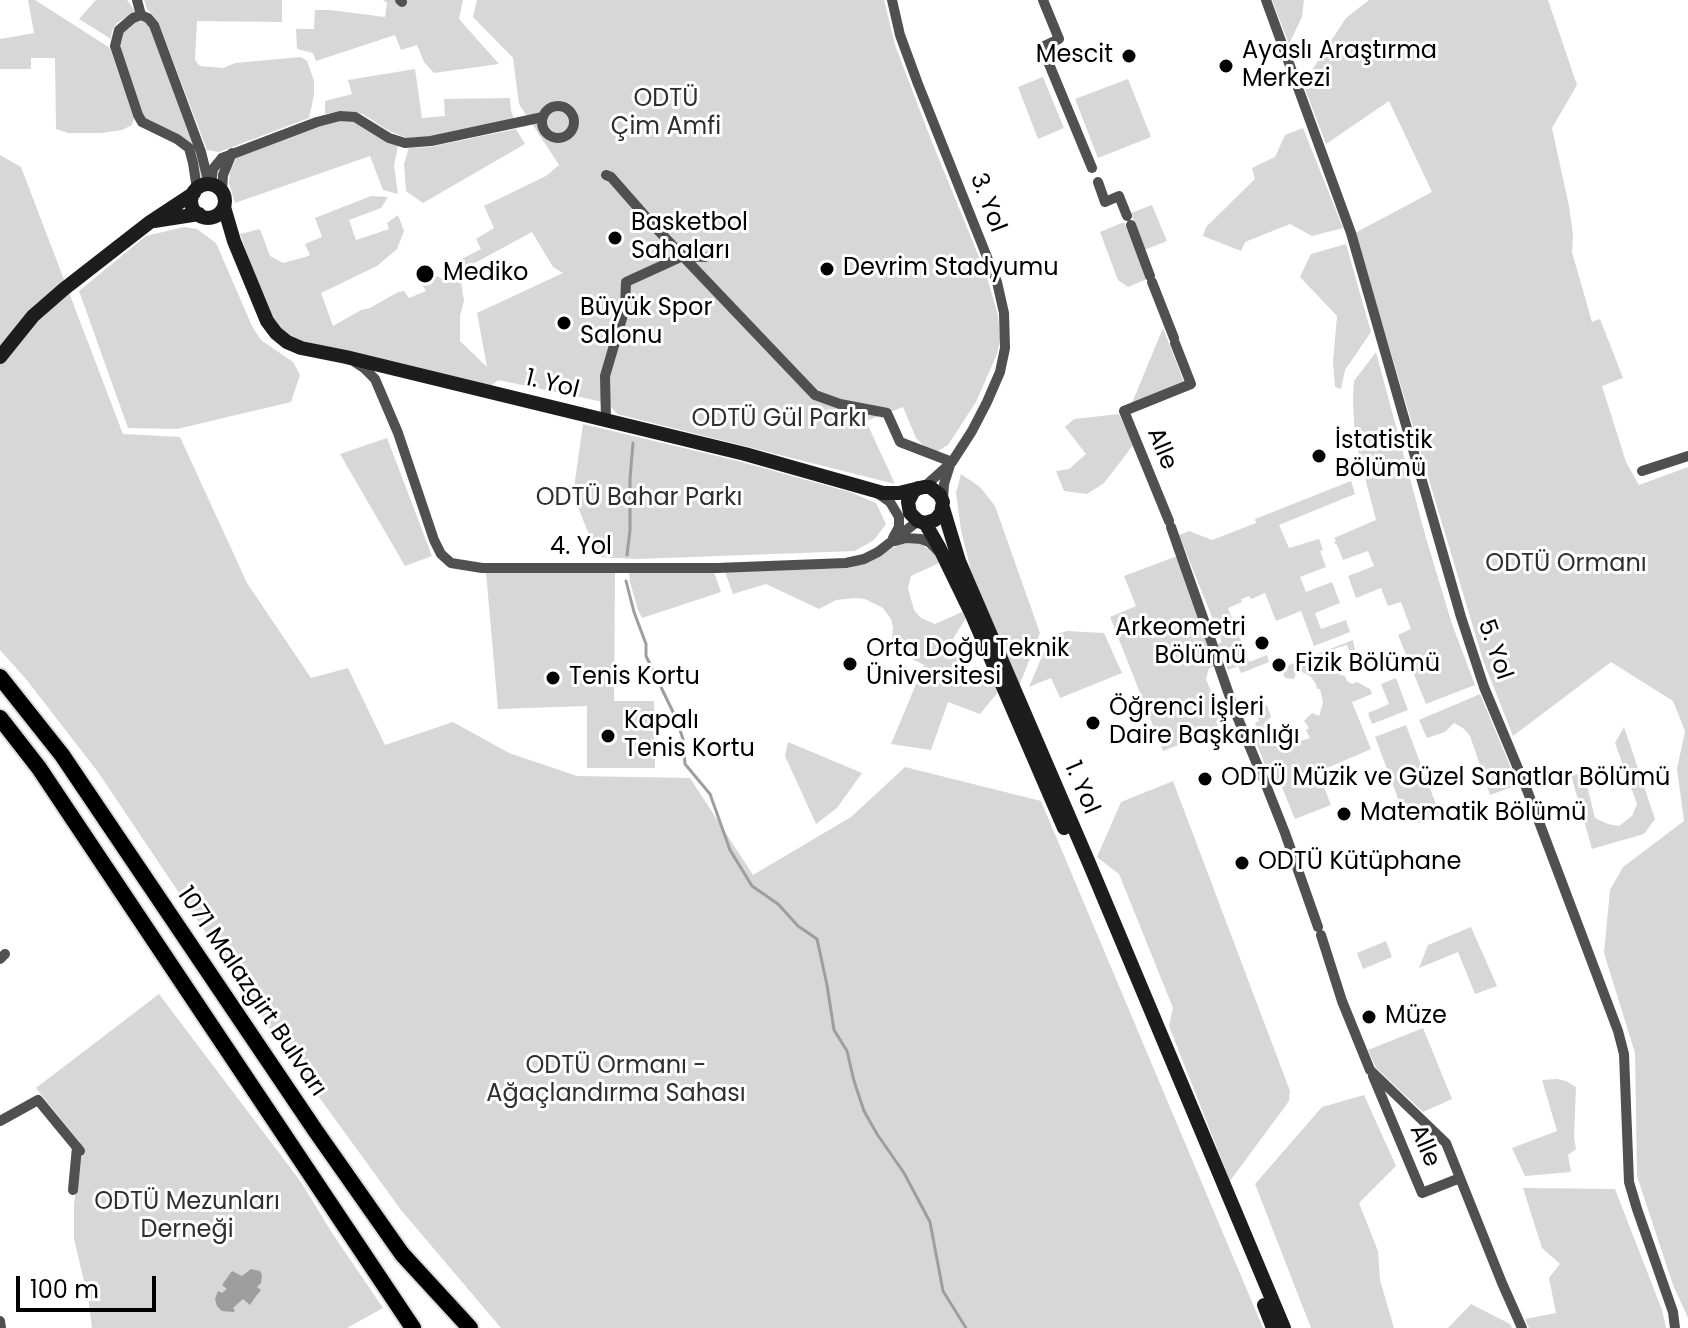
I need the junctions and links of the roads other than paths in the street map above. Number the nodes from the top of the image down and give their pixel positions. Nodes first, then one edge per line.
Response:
1 (137, 0) edge
2 (892, 0) edge
3 (1043, 0) edge
4 (1266, 0) edge
5 (141, 15) junction
6 (543, 117) dead end
7 (1092, 168) dead end
8 (606, 175) dead end
9 (1098, 182) dead end
10 (207, 188) junction
11 (224, 207) junction
12 (205, 216) junction
13 (150, 222) junction
14 (234, 241) junction
15 (683, 256) junction
16 (705, 257) dead end
17 (0, 357) edge
18 (346, 357) junction
19 (392, 369) junction
20 (381, 394) junction
21 (606, 421) junction
22 (1688, 456) edge
23 (952, 463) junction
24 (1642, 471) dead end
25 (921, 488) junction
26 (872, 490) junction
27 (943, 505) junction
28 (922, 522) junction
29 (889, 542) junction
30 (943, 555) junction
31 (0, 677) edge
32 (1019, 712) junction
33 (0, 718) edge
34 (1371, 1073) junction
35 (0, 1121) edge
36 (1460, 1178) junction
37 (73, 1190) dead end
38 (1226, 1201) junction
39 (1673, 1312) junction
40 (0, 1321) edge
41 (1, 1328) edge
42 (413, 1328) edge
43 (470, 1328) edge
44 (1273, 1328) edge
45 (1284, 1328) edge
46 (1522, 1328) edge
47 (1675, 1328) edge
48 (1684, 1328) edge

1 - 5 street
2 - 23 street, 3. Yol
3 - 7 street
4 - 39 street, 5. Yol
5 - 10 street
5 - 10 street
6 - 10 street
8 - 15 street
9 - 34 street, Alle
10 - 11 main road
10 - 12 main road
10 - 13 main road
11 - 12 main road
11 - 14 main road, 1. Yol
12 - 13 main road
12 - 14 main road
13 - 17 main road
14 - 18 main road, 1. Yol
15 - 16 street
15 - 21 street
15 - 23 street
18 - 19 main road, 1. Yol
18 - 20 street, 4. Yol
19 - 20 street
19 - 21 main road, 1. Yol
20 - 29 street, 4. Yol
21 - 26 main road, 1. Yol
22 - 24 street
23 - 25 street, 3. Yol
23 - 27 street, 3. Yol
25 - 26 main road, 1. Yol
25 - 27 main road
25 - 28 main road
26 - 29 street
27 - 28 main road
27 - 32 main road, 1. Yol
28 - 29 street, 4. Yol
28 - 30 main road, 1. Yol
29 - 30 street, 4. Yol
30 - 32 main road, 1. Yol
31 - 43 main road, 1071 Malazgirt Bulvarı
32 - 38 main road, 1. Yol
33 - 42 main road
34 - 36 street, Alle
34 - 36 street, Alle
35 - 37 street
36 - 46 street, Alle
38 - 44 main road, 1. Yol
38 - 45 main road, 1. Yol
39 - 47 street, 5. Yol
39 - 48 street, 5. Yol
40 - 41 street

